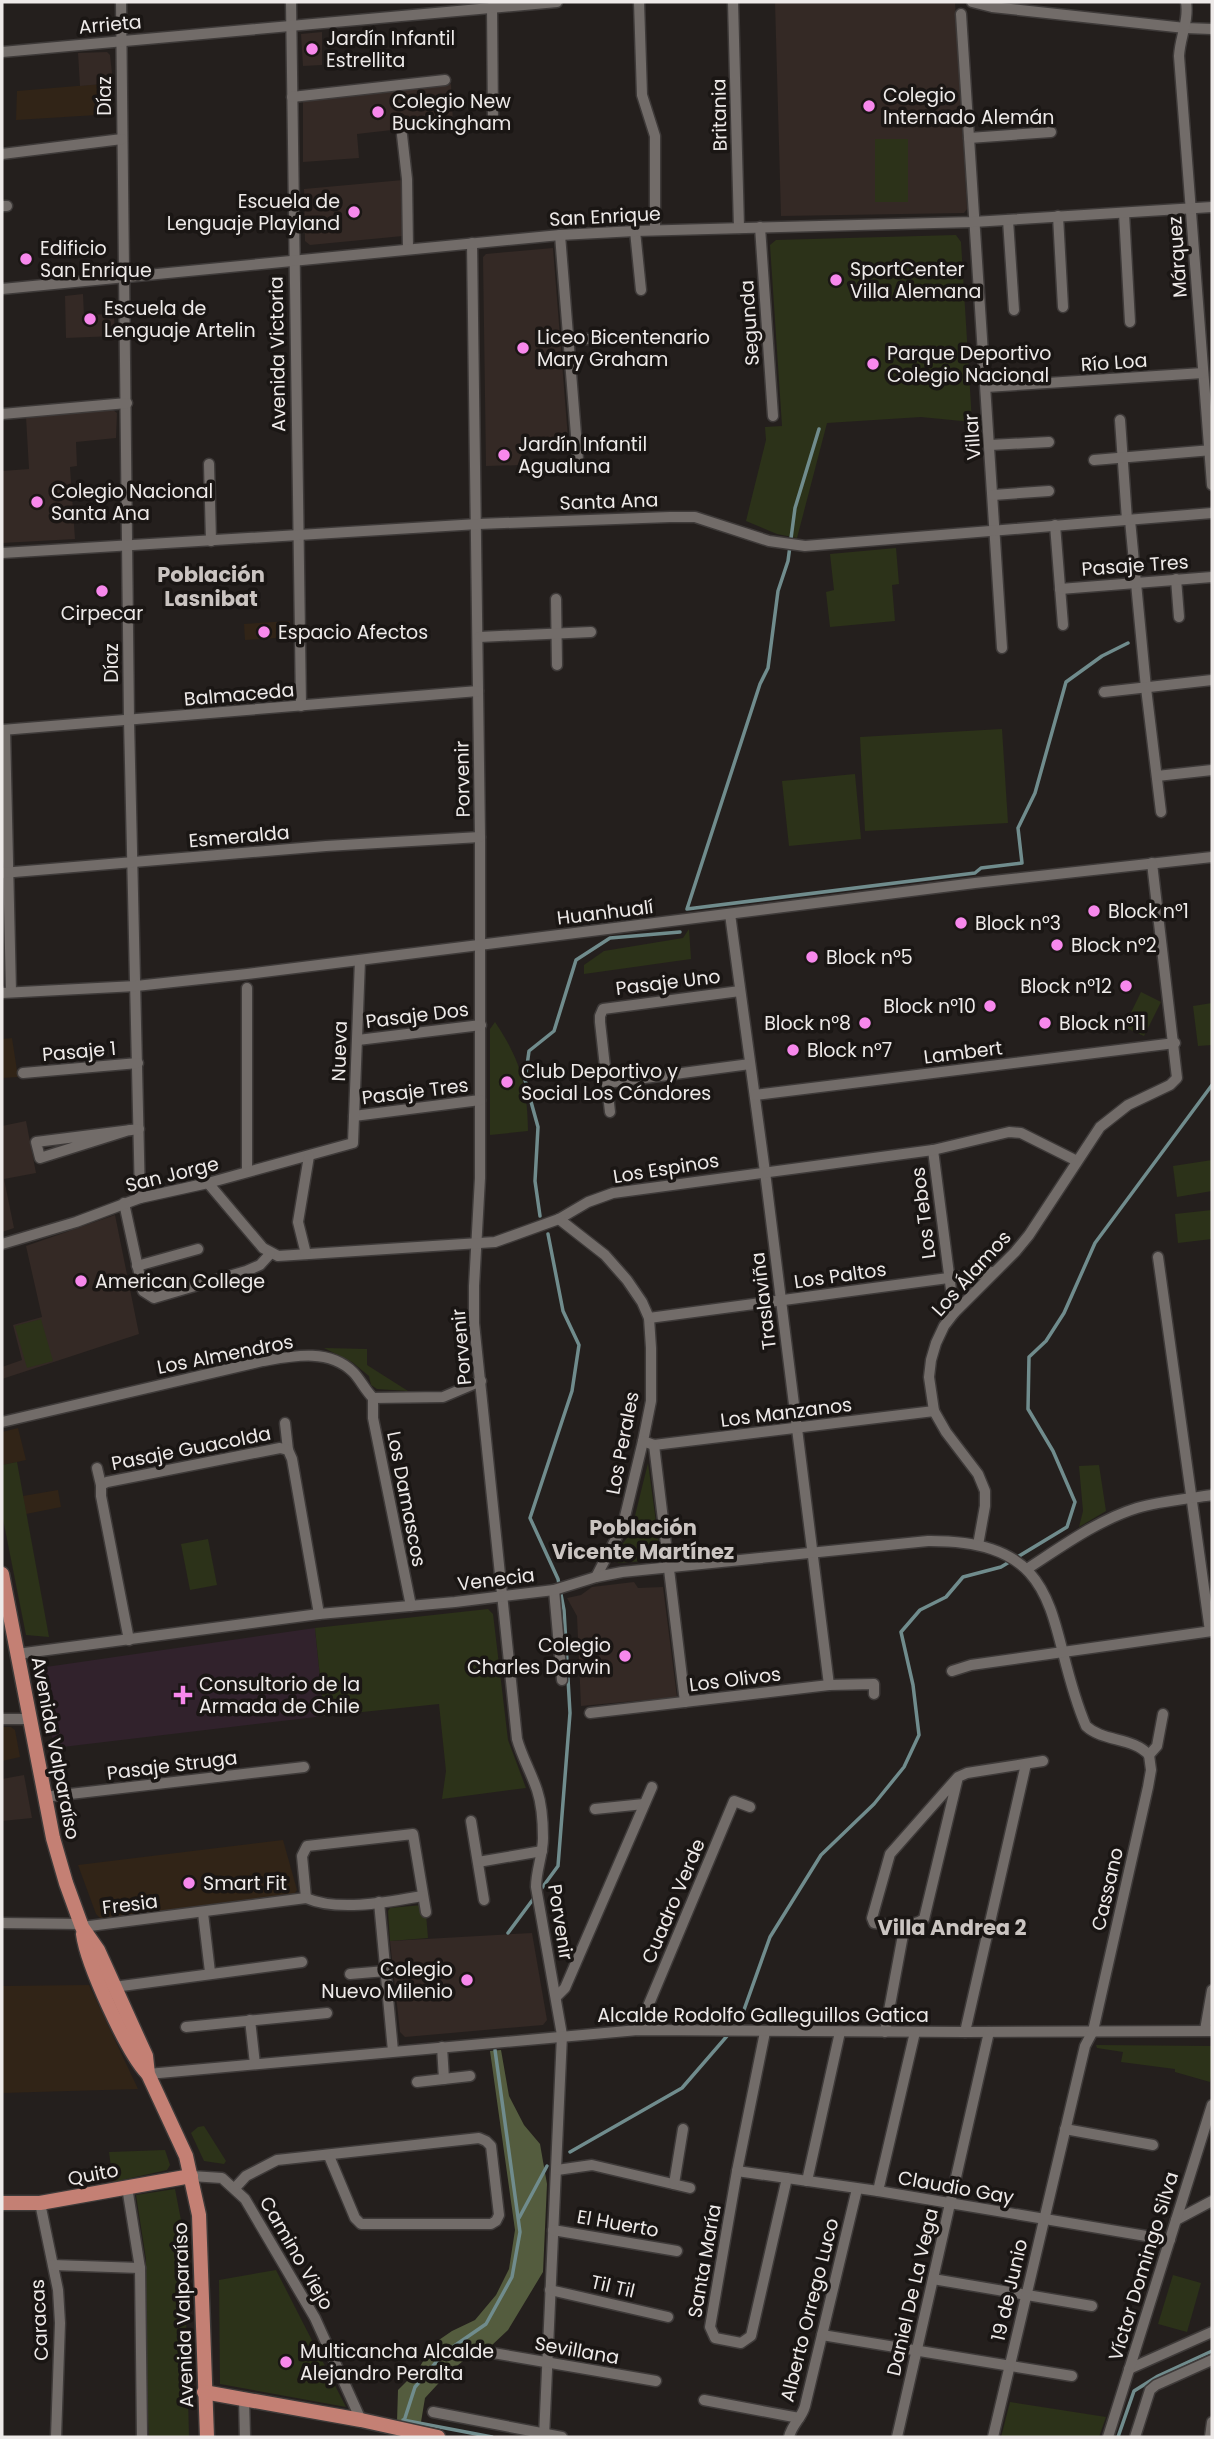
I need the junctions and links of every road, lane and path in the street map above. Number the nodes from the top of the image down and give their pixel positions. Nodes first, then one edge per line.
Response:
1 (121, 2) edge
2 (291, 2) edge
3 (557, 2) edge
4 (639, 2) edge
5 (733, 2) edge
6 (972, 2) edge
7 (1186, 2) edge
8 (456, 6) edge
9 (492, 7) junction
10 (961, 14) dead end
11 (291, 26) junction
12 (1185, 29) junction
13 (1212, 29) edge
14 (122, 40) junction
15 (2, 52) edge
16 (445, 80) dead end
17 (292, 97) junction
18 (493, 121) dead end
19 (1051, 132) dead end
20 (402, 135) dead end
21 (969, 138) junction
22 (122, 139) junction
23 (2, 154) edge
24 (1212, 207) edge
25 (1191, 208) junction
26 (1124, 213) junction
27 (1058, 216) junction
28 (1008, 220) junction
29 (973, 222) junction
30 (760, 227) junction
31 (739, 228) junction
32 (655, 230) junction
33 (635, 231) junction
34 (560, 235) junction
35 (472, 243) junction
36 (408, 249) junction
37 (293, 260) junction
38 (124, 276) junction
39 (2, 289) edge
40 (641, 290) dead end
41 (1063, 307) dead end
42 (1014, 310) dead end
43 (1130, 321) dead end
44 (569, 339) junction
45 (646, 339) dead end
46 (1203, 373) junction
47 (986, 387) junction
48 (127, 402) junction
49 (2, 414) edge
50 (773, 416) dead end
51 (1120, 420) dead end
52 (1049, 442) dead end
53 (990, 446) junction
54 (1211, 450) edge
55 (1122, 458) junction
56 (578, 460) dead end
57 (1094, 460) dead end
58 (209, 464) dead end
59 (1212, 485) edge
60 (1049, 491) dead end
61 (993, 495) junction
62 (1212, 513) edge
63 (1129, 520) junction
64 (478, 524) junction
65 (1055, 525) junction
66 (996, 531) junction
67 (298, 536) junction
68 (211, 541) junction
69 (128, 547) junction
70 (2, 553) edge
71 (1212, 578) edge
72 (1176, 579) junction
73 (1136, 582) junction
74 (1060, 589) junction
75 (556, 599) dead end
76 (1180, 617) dead end
77 (1063, 625) dead end
78 (591, 632) dead end
79 (555, 633) junction
80 (478, 638) junction
81 (1002, 648) dead end
82 (557, 665) dead end
83 (1212, 680) edge
84 (1146, 688) junction
85 (478, 691) junction
86 (1104, 692) dead end
87 (301, 706) junction
88 (129, 720) junction
89 (3, 730) edge
90 (1212, 770) edge
91 (1157, 776) junction
92 (1161, 812) dead end
93 (480, 836) junction
94 (1212, 856) edge
95 (132, 862) junction
96 (1152, 863) junction
97 (5, 872) edge
98 (730, 914) junction
99 (481, 944) junction
100 (360, 960) junction
101 (136, 986) junction
102 (247, 988) dead end
103 (740, 991) junction
104 (6, 992) edge
105 (481, 1025) junction
106 (358, 1040) junction
107 (1175, 1043) junction
108 (138, 1063) junction
109 (750, 1064) junction
110 (23, 1073) dead end
111 (607, 1083) junction
112 (755, 1095) junction
113 (480, 1100) junction
114 (610, 1112) dead end
115 (354, 1116) junction
116 (134, 1129) junction
117 (353, 1143) joint
118 (933, 1150) junction
119 (309, 1156) junction
120 (1077, 1161) junction
121 (247, 1172) junction
122 (765, 1172) junction
123 (208, 1183) junction
124 (141, 1198) junction
125 (124, 1203) junction
126 (559, 1219) junction
127 (2, 1244) edge
128 (476, 1245) junction
129 (198, 1249) dead end
130 (270, 1254) junction
131 (306, 1254) junction
132 (1157, 1257) dead end
133 (137, 1266) junction
134 (993, 1272) junction
135 (948, 1278) junction
136 (781, 1300) junction
137 (954, 1313) junction
138 (649, 1318) junction
139 (481, 1381) junction
140 (373, 1398) junction
141 (934, 1410) junction
142 (2, 1422) edge
143 (285, 1423) dead end
144 (796, 1429) junction
145 (649, 1443) junction
146 (288, 1450) junction
147 (97, 1468) dead end
148 (101, 1486) junction
149 (1212, 1495) edge
150 (1192, 1498) junction
151 (978, 1545) junction
152 (811, 1553) junction
153 (670, 1567) junction
154 (1024, 1567) junction
155 (2, 1574) edge
156 (596, 1577) junction
157 (554, 1590) junction
158 (503, 1596) junction
159 (411, 1606) junction
160 (319, 1614) junction
161 (1211, 1631) edge
162 (130, 1640) junction
163 (1064, 1652) junction
164 (17, 1654) junction
165 (952, 1671) dead end
166 (562, 1680) dead end
167 (829, 1685) junction
168 (874, 1695) dead end
169 (685, 1702) junction
170 (590, 1713) dead end
171 (1163, 1714) dead end
172 (2, 1719) edge
173 (30, 1719) junction
174 (1149, 1755) junction
175 (1044, 1761) dead end
176 (1026, 1764) junction
177 (304, 1767) dead end
178 (958, 1777) junction
179 (652, 1787) dead end
180 (44, 1797) junction
181 (644, 1804) junction
182 (750, 1807) dead end
183 (595, 1809) dead end
184 (471, 1821) dead end
185 (542, 1851) junction
186 (478, 1862) junction
187 (422, 1896) junction
188 (306, 1898) junction
189 (484, 1900) dead end
190 (379, 1902) junction
191 (426, 1912) dead end
192 (203, 1913) junction
193 (2, 1923) edge
194 (905, 1924) junction
195 (82, 1925) junction
196 (302, 1962) dead end
197 (386, 1971) junction
198 (210, 1972) junction
199 (350, 1974) dead end
200 (114, 1987) junction
201 (1212, 1990) edge
202 (556, 1997) junction
203 (327, 2013) dead end
204 (250, 2020) junction
205 (186, 2027) dead end
206 (638, 2029) junction
207 (1093, 2031) junction
208 (1209, 2031) edge
209 (765, 2032) junction
210 (840, 2032) junction
211 (885, 2032) junction
212 (915, 2032) junction
213 (965, 2032) junction
214 (989, 2032) junction
215 (562, 2035) junction
216 (442, 2047) junction
217 (393, 2051) junction
218 (255, 2064) junction
219 (148, 2074) junction
220 (470, 2076) dead end
221 (444, 2079) junction
222 (417, 2082) dead end
223 (1212, 2105) edge
224 (683, 2129) dead end
225 (1065, 2129) junction
226 (1153, 2145) dead end
227 (329, 2156) junction
228 (556, 2170) junction
229 (737, 2171) junction
230 (191, 2176) junction
231 (787, 2178) junction
232 (807, 2181) junction
233 (674, 2184) junction
234 (127, 2187) junction
235 (234, 2188) junction
236 (690, 2188) dead end
237 (858, 2189) junction
238 (878, 2192) junction
239 (1212, 2201) edge
240 (2, 2203) edge
241 (40, 2203) junction
242 (950, 2204) junction
243 (1044, 2219) junction
244 (1176, 2220) junction
245 (553, 2231) junction
246 (1170, 2240) junction
247 (677, 2251) dead end
248 (53, 2265) junction
249 (140, 2268) junction
250 (933, 2279) junction
251 (550, 2290) junction
252 (1025, 2296) junction
253 (1091, 2306) dead end
254 (668, 2317) dead end
255 (1212, 2332) edge
256 (822, 2335) junction
257 (917, 2351) junction
258 (493, 2353) dead end
259 (1212, 2360) edge
260 (547, 2363) junction
261 (1009, 2365) junction
262 (1129, 2369) junction
263 (1072, 2376) dead end
264 (656, 2381) dead end
265 (204, 2392) junction
266 (244, 2398) junction
267 (704, 2400) dead end
268 (433, 2412) dead end
269 (799, 2418) junction
270 (361, 2420) junction
271 (1212, 2422) edge
272 (419, 2435) edge
273 (544, 2435) edge
274 (56, 2437) edge
275 (142, 2437) edge
276 (207, 2437) edge
277 (245, 2437) edge
278 (438, 2437) edge
279 (562, 2437) edge
280 (789, 2437) edge
281 (897, 2437) edge
282 (993, 2437) edge
283 (1108, 2437) edge
284 (1135, 2437) edge
285 (1210, 2437) edge

1 - 14 street, Díaz
2 - 11 street, Avenida Victoria
3 - 9 street, Arrieta
4 - 32 street
5 - 31 street, Britania
6 - 12 street
7 - 12 street, Márquez
8 - 9 street, Arrieta
8 - 11 street, Arrieta
9 - 18 street
10 - 21 street, Villar
11 - 14 street, Arrieta
11 - 17 street, Avenida Victoria
12 - 13 street
12 - 25 street, Márquez
14 - 15 street, Arrieta
14 - 22 street, Díaz
16 - 17 street
17 - 37 street, Avenida Victoria
19 - 21 street
20 - 36 street
21 - 29 street, Villar
22 - 23 street
22 - 38 street, Díaz
24 - 25 street, San Enrique
25 - 26 street, San Enrique
25 - 46 street, Márquez
26 - 27 street, San Enrique
26 - 43 street
27 - 28 street, San Enrique
27 - 41 street
28 - 29 street, San Enrique
28 - 42 street
29 - 30 street, San Enrique
29 - 47 street, Villar
30 - 31 street, San Enrique
30 - 50 street, Segunda
31 - 32 street, San Enrique
32 - 33 street, San Enrique
33 - 34 street, San Enrique
33 - 40 street
34 - 35 street, San Enrique
34 - 44 street
35 - 36 street, San Enrique
35 - 64 street, Porvenir
36 - 37 street, San Enrique
37 - 38 street, San Enrique
37 - 67 street, Avenida Victoria
38 - 39 street, San Enrique
38 - 48 street, Díaz
44 - 45 street
44 - 56 street
46 - 47 street, Río Loa
46 - 54 street, Márquez
47 - 53 street, Villar
48 - 49 street
48 - 69 street, Díaz
51 - 55 street
52 - 53 street
53 - 61 street, Villar
54 - 55 street
54 - 59 street, Márquez
55 - 57 street
55 - 63 street
58 - 68 street
60 - 61 street
61 - 66 street, Villar
62 - 63 street, Santa Ana
63 - 65 street, Santa Ana
63 - 73 street
64 - 66 street, Santa Ana
64 - 67 street, Santa Ana
64 - 80 street, Porvenir
65 - 66 street, Santa Ana
65 - 74 street
66 - 81 street, Villar
67 - 68 street, Santa Ana
67 - 87 street, Avenida Victoria
68 - 69 street, Santa Ana
69 - 70 street, Santa Ana
69 - 88 street, Díaz
71 - 72 street, Pasaje Tres
72 - 73 street, Pasaje Tres
72 - 76 street
73 - 74 street, Pasaje Tres
73 - 84 street
74 - 77 street
75 - 79 street
78 - 79 street
79 - 80 street
79 - 82 street
80 - 85 street, Porvenir
83 - 84 street
84 - 86 street
84 - 91 street
85 - 87 street, Balmaceda
85 - 93 street, Porvenir
87 - 88 street, Balmaceda
88 - 89 street, Balmaceda
88 - 95 street, Díaz
89 - 97 street
90 - 91 street
91 - 92 street
93 - 95 street, Esmeralda
93 - 99 street, Porvenir
94 - 96 street, Huanhualí
95 - 97 street, Esmeralda
95 - 101 street, Díaz
96 - 98 street, Huanhualí
96 - 107 street, Los Álamos
97 - 104 street
98 - 99 street, Huanhualí
98 - 103 street, Traslaviña
99 - 100 street, Huanhualí
99 - 105 street, Porvenir
100 - 101 street, Huanhualí
100 - 106 street, Nueva
101 - 104 street, Huanhualí
101 - 108 street, Díaz
102 - 121 street
103 - 109 street, Traslaviña
103 - 111 street, Pasaje Uno
105 - 106 street, Pasaje Dos
105 - 113 street, Porvenir
106 - 115 street, Nueva
107 - 112 street, Lambert
107 - 120 street, Los Álamos
108 - 110 street, Pasaje 1
108 - 116 street, Díaz
109 - 111 street
109 - 112 street, Traslaviña
111 - 114 street
112 - 122 street, Traslaviña
113 - 115 street, Pasaje Tres
113 - 128 street, Porvenir
115 - 117 street, Nueva
116 - 116 street
116 - 124 street, Díaz
117 - 119 street, San Jorge
118 - 120 street, Los Espinos
118 - 122 street, Los Espinos
118 - 135 street, Los Tebos
119 - 121 street, San Jorge
119 - 131 street
120 - 134 street, Los Álamos
121 - 123 street, San Jorge
122 - 126 street, Los Espinos
122 - 136 street, Traslaviña
123 - 124 street, San Jorge
123 - 130 street
124 - 125 street, San Jorge
125 - 127 street, San Jorge
125 - 133 street
126 - 128 street, Los Espinos
126 - 138 street, Los Perales
128 - 131 street, Los Espinos
128 - 139 street, Porvenir
129 - 133 street
130 - 131 street, Los Espinos
130 - 133 street
132 - 150 street
134 - 135 street, Los Paltos
134 - 137 street, Los Álamos
135 - 136 street, Los Paltos
135 - 137 street, Los Tebos
136 - 138 street, Los Paltos
136 - 144 street, Traslaviña
137 - 141 street, Los Álamos
138 - 145 street, Los Perales
139 - 140 street
139 - 158 street, Porvenir
140 - 142 street, Los Almendros
140 - 159 street, Los Damascos
141 - 144 street, Los Manzanos
141 - 151 street, Los Álamos
143 - 146 street, Pasaje Guacolda
144 - 145 street, Los Manzanos
144 - 152 street, Traslaviña
145 - 153 street
145 - 156 street, Los Perales
146 - 148 street, Pasaje Guacolda
146 - 160 street, Pasaje Guacolda
147 - 148 street, Pasaje Guacolda
148 - 162 street, Pasaje Guacolda
149 - 150 street
150 - 154 street
150 - 161 street
151 - 152 street, Venecia
151 - 154 street
152 - 153 street, Venecia
152 - 167 street, Traslaviña
153 - 156 street, Venecia
153 - 169 street
154 - 163 street
155 - 164 main road, Avenida Valparaíso
156 - 157 street, Venecia
157 - 158 street, Venecia
157 - 166 street
158 - 159 street, Venecia
158 - 185 street, Porvenir
159 - 160 street, Venecia
160 - 162 street, Venecia
161 - 163 street
162 - 164 street, Venecia
163 - 165 street
163 - 174 street
164 - 173 main road, Avenida Valparaíso
167 - 168 street, Los Olivos
167 - 169 street, Los Olivos
169 - 170 street, Los Olivos
171 - 174 street, Cassano
172 - 173 street
173 - 180 main road, Avenida Valparaíso
174 - 207 street, Cassano
175 - 176 street
176 - 178 street
176 - 213 street
177 - 180 street, Pasaje Struga
178 - 194 street
178 - 194 street
179 - 181 street
180 - 195 main road, Avenida Valparaíso
181 - 183 street
181 - 202 street
182 - 206 street, Cuadro Verde
184 - 186 street
185 - 186 street
185 - 202 street, Porvenir
186 - 189 street
187 - 188 street
187 - 190 street, Fresia
187 - 191 street
188 - 190 street, Fresia
188 - 192 street, Fresia
190 - 197 street
192 - 195 street, Fresia
192 - 198 street
193 - 195 street, Fresia
194 - 211 street
195 - 200 main road, Avenida Valparaíso
195 - 219 main road, Avenida Valparaíso
196 - 198 street
197 - 199 street
197 - 217 street
198 - 200 street
200 - 219 main road, Avenida Valparaíso
201 - 208 street
202 - 215 street, Porvenir
203 - 204 street
204 - 205 street
204 - 218 street
206 - 209 street, Alcalde Rodolfo Galleguillos Gatica
206 - 215 street, Alcalde Rodolfo Galleguillos Gatica
207 - 208 street, Alcalde Rodolfo Galleguillos Gatica
207 - 214 street, Alcalde Rodolfo Galleguillos Gatica
207 - 225 street, 19 de Junio
209 - 210 street, Alcalde Rodolfo Galleguillos Gatica
209 - 229 street, Santa María
210 - 211 street, Alcalde Rodolfo Galleguillos Gatica
210 - 232 street
211 - 212 street, Alcalde Rodolfo Galleguillos Gatica
212 - 213 street, Alcalde Rodolfo Galleguillos Gatica
212 - 238 street
213 - 214 street, Alcalde Rodolfo Galleguillos Gatica
214 - 242 street, Daniel De La Vega
215 - 216 street, Alcalde Rodolfo Galleguillos Gatica
215 - 228 street, Porvenir
216 - 217 street, Alcalde Rodolfo Galleguillos Gatica
216 - 221 street
217 - 218 street, Alcalde Rodolfo Galleguillos Gatica
218 - 219 street, Alcalde Rodolfo Galleguillos Gatica
219 - 230 main road, Avenida Valparaíso
220 - 221 street
221 - 222 street
223 - 244 street, Víctor Domingo Silva
224 - 233 street
225 - 226 street
225 - 243 street, 19 de Junio
227 - 227 street
227 - 235 street
228 - 233 street
228 - 245 street, Porvenir
229 - 231 street, Claudio Gay
229 - 231 street, Santa María
230 - 234 main road, Quito
230 - 235 street, Camino Viejo
230 - 265 main road, Avenida Valparaíso
231 - 232 street, Claudio Gay
232 - 237 street, Claudio Gay
233 - 236 street
234 - 241 main road, Quito
234 - 249 street
235 - 270 street, Camino Viejo
237 - 238 street, Claudio Gay
237 - 256 street, Alberto Orrego Luco
238 - 242 street, Claudio Gay
239 - 244 street
240 - 241 main road, Quito
241 - 248 street, Caracas
242 - 243 street, Claudio Gay
242 - 250 street, Daniel De La Vega
243 - 246 street, Claudio Gay
243 - 252 street, 19 de Junio
244 - 246 street, Víctor Domingo Silva
245 - 247 street, El Huerto
245 - 251 street, Porvenir
246 - 262 street, Víctor Domingo Silva
248 - 249 street
248 - 274 street, Caracas
249 - 275 street
250 - 252 street
250 - 257 street, Daniel De La Vega
251 - 254 street, Til Til
251 - 260 street, Porvenir
252 - 253 street
252 - 261 street, 19 de Junio
255 - 262 street
256 - 257 street
256 - 269 street, Alberto Orrego Luco
257 - 261 street
257 - 281 street, Daniel De La Vega
258 - 260 street, Sevillana
259 - 284 street
260 - 264 street, Sevillana
260 - 273 street, Porvenir
261 - 263 street
261 - 282 street, 19 de Junio
262 - 283 street, Víctor Domingo Silva
265 - 266 main road
265 - 276 main road, Avenida Valparaíso
266 - 270 main road
266 - 277 street
267 - 269 street
268 - 273 street
269 - 280 street, Alberto Orrego Luco
270 - 272 main road
271 - 285 street
272 - 278 main road
273 - 279 street

